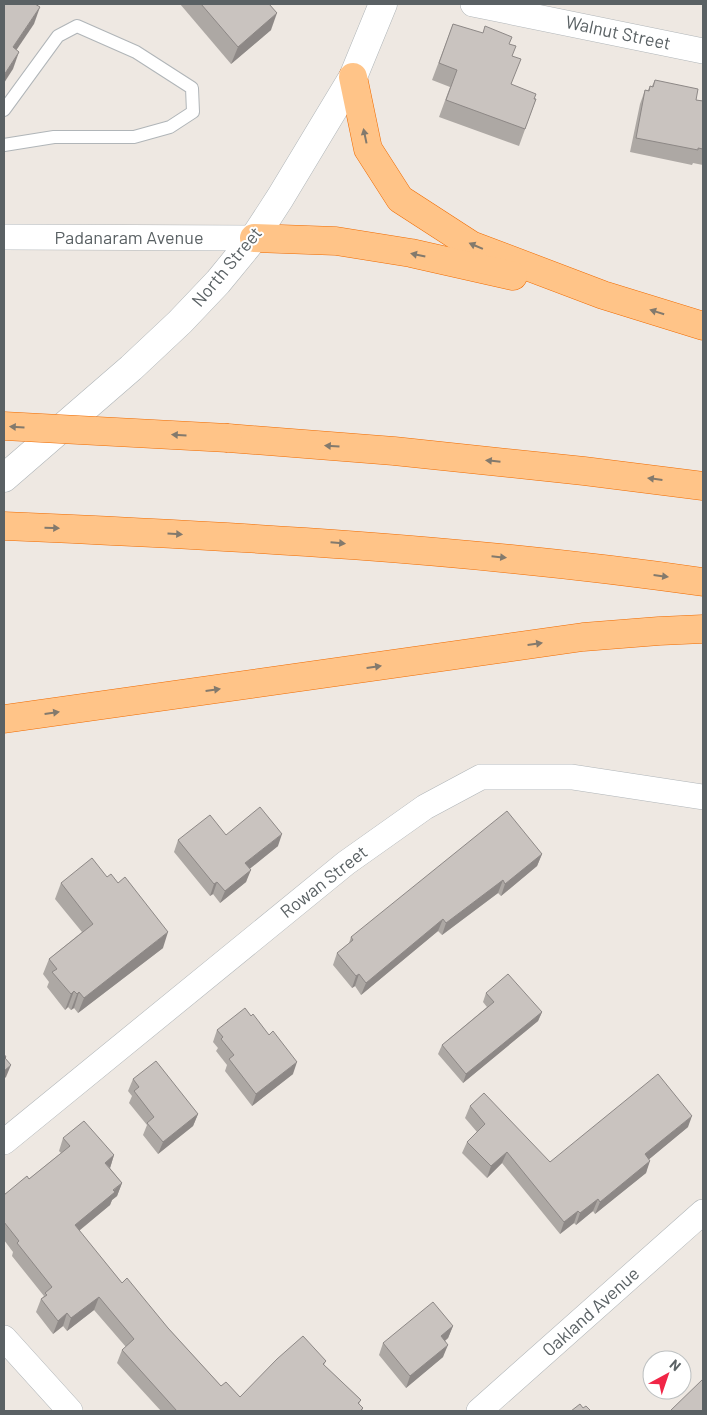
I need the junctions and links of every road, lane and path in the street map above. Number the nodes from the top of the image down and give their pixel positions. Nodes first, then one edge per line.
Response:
1 (383, 4) edge
2 (473, 4) edge
3 (703, 51) edge
4 (353, 77) junction
5 (4, 110) edge
6 (4, 145) edge
7 (4, 237) edge
8 (254, 238) junction
9 (603, 295) junction
10 (703, 326) edge
11 (4, 426) edge
12 (4, 478) edge
13 (703, 486) edge
14 (4, 526) edge
15 (703, 582) edge
16 (703, 629) edge
17 (4, 719) edge
18 (703, 798) edge
19 (4, 1142) edge
20 (703, 1212) edge
21 (4, 1338) edge
22 (70, 1411) edge
23 (479, 1411) edge

1 - 4 main road, North Street
2 - 3 street, Walnut Street
4 - 8 main road, North Street
9 -> 4 highway
5 - 6 lane
7 - 8 street, Padanaram Avenue
9 -> 8 highway
8 - 12 main road, North Street
10 -> 9 highway
13 -> 11 highway, bridge
14 -> 15 highway
17 -> 16 highway
18 - 19 street, Rowan Street
20 - 23 street, Oakland Avenue
21 - 22 street

